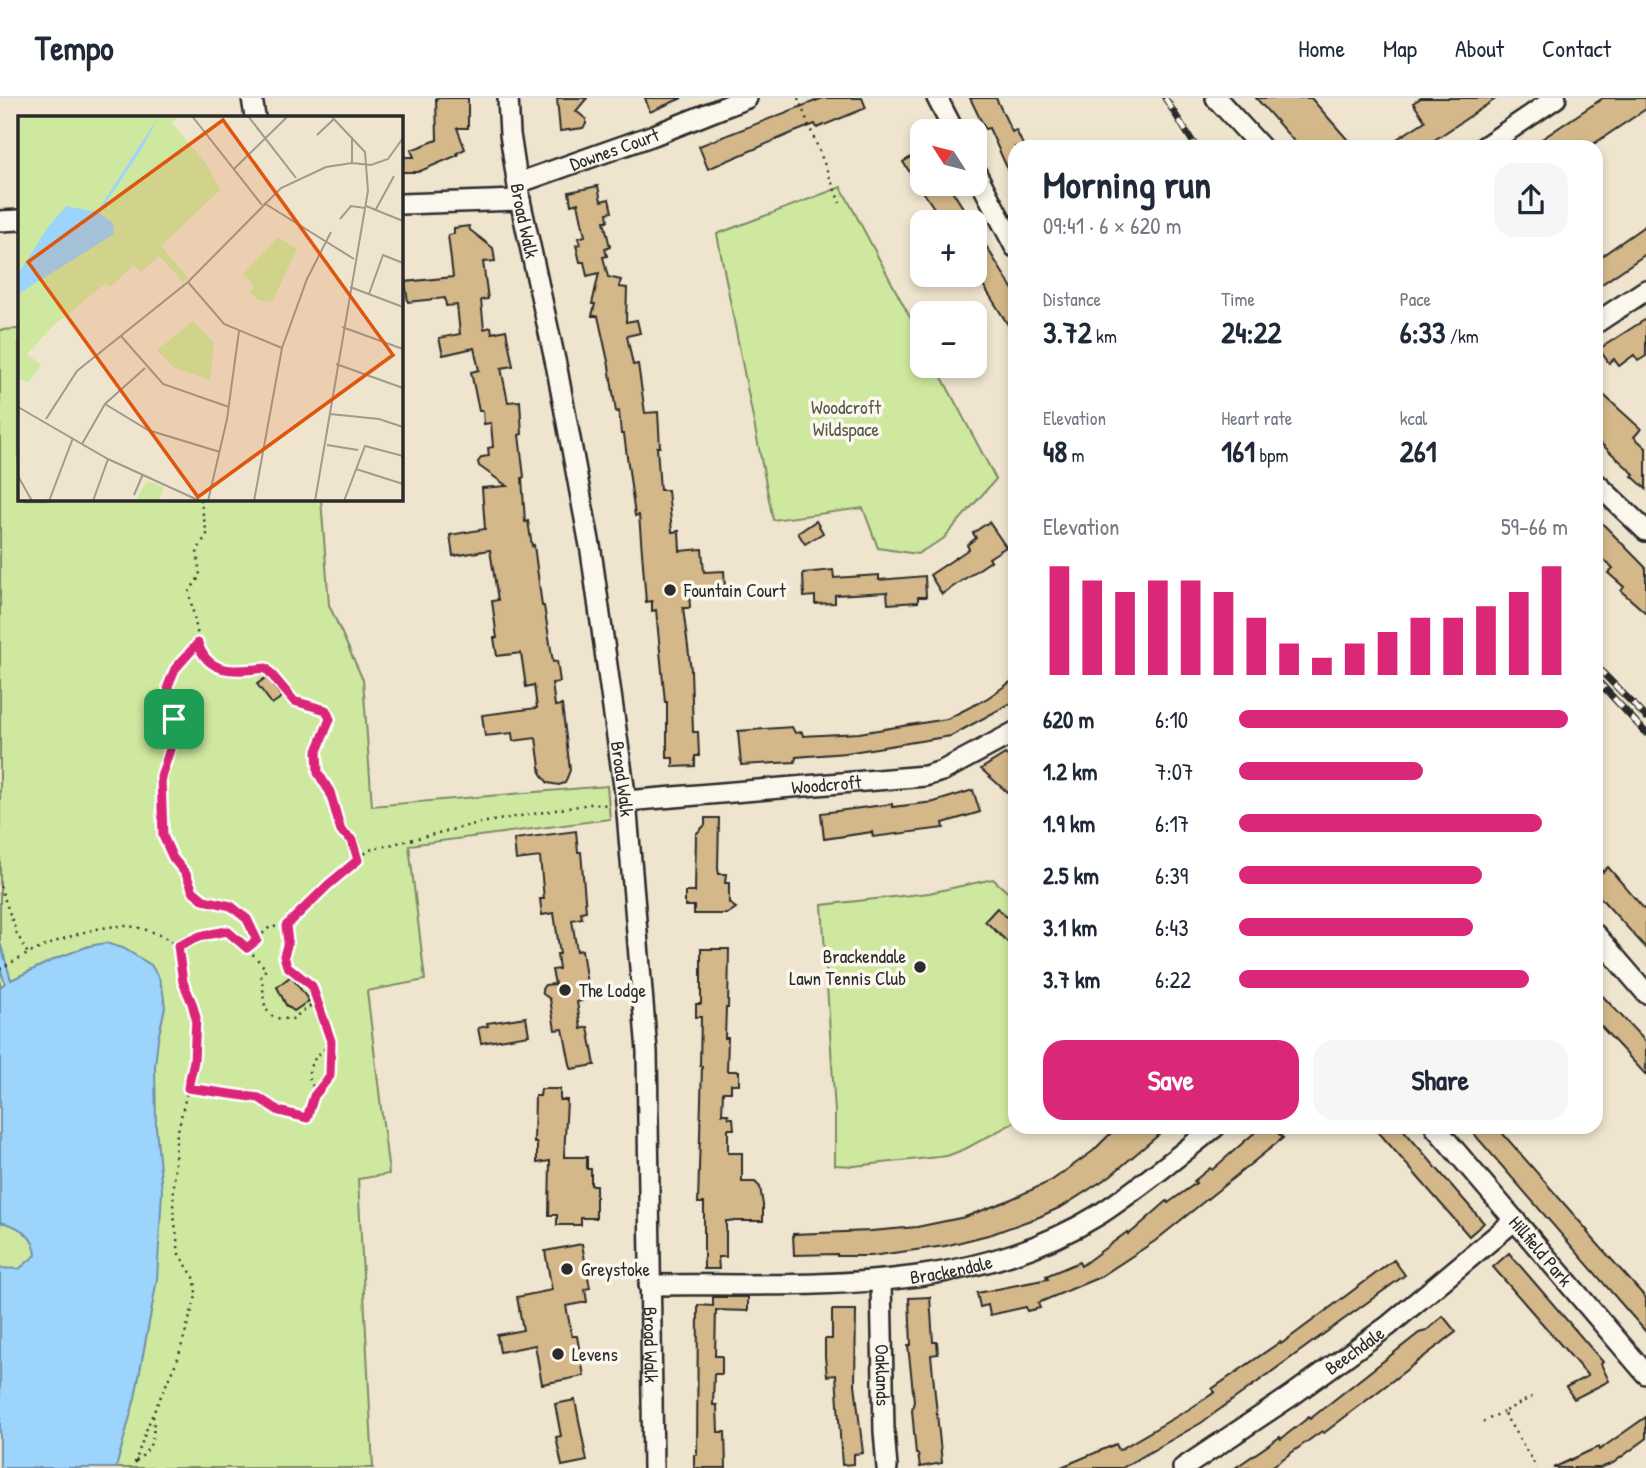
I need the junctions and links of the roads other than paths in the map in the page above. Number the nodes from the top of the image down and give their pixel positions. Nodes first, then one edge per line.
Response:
1 (252, 98) edge
2 (508, 98) edge
3 (747, 98) edge
4 (937, 98) edge
5 (1216, 98) edge
6 (1556, 98) edge
7 (255, 116) edge
8 (948, 119) edge
9 (1255, 140) edge
10 (1494, 140) edge
11 (519, 192) junction
12 (987, 194) edge
13 (402, 204) edge
14 (18, 220) edge
15 (0, 221) edge
16 (1008, 234) edge
17 (1646, 290) edge
18 (1603, 318) edge
19 (1603, 490) edge
20 (1646, 531) edge
21 (1008, 736) edge
22 (626, 804) junction
23 (1603, 943) edge
24 (1646, 993) edge
25 (1206, 1134) edge
26 (1441, 1134) edge
27 (1515, 1220) junction
28 (881, 1282) junction
29 (649, 1285) junction
30 (1646, 1374) edge
31 (653, 1468) edge
32 (887, 1468) edge
33 (1183, 1468) edge

1 - 7 street
2 - 11 street, Broad Walk
3 - 11 street, Downes Court
4 - 8 street
5 - 9 street
6 - 10 street
11 - 13 street, Downes Court
11 - 22 street, Broad Walk
12 - 16 street
14 - 15 street
17 - 18 street
19 - 20 street
21 - 22 street, Woodcroft
22 - 29 street, Broad Walk
23 - 24 street
25 - 28 street, Brackendale
26 - 27 street, Hillfield Park
27 - 30 street, Hillfield Park
27 - 33 street, Beechdale
28 - 29 street, Brackendale
28 - 32 street, Oaklands
29 - 31 street, Broad Walk

